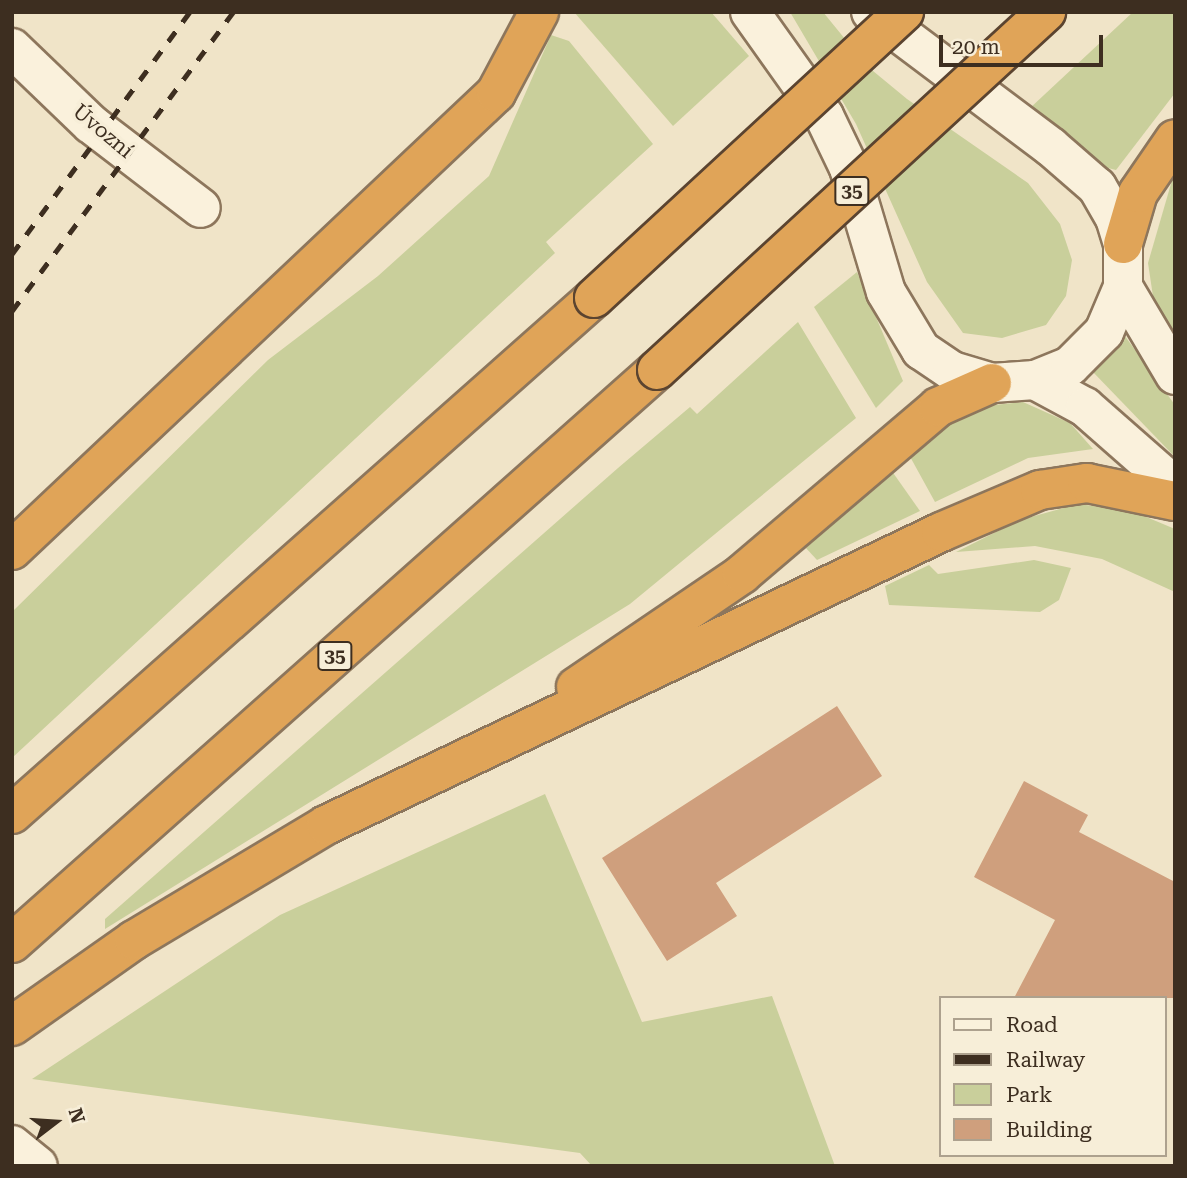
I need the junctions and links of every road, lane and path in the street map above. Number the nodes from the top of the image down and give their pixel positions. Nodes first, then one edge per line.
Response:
1 (539, 12) edge
2 (750, 12) edge
3 (871, 12) edge
4 (904, 12) edge
5 (1046, 12) edge
6 (12, 48) edge
7 (1175, 139) edge
8 (201, 208) dead end
9 (1123, 244) junction
10 (1123, 286) junction
11 (1175, 375) edge
12 (1035, 380) junction
13 (992, 383) junction
14 (1175, 486) edge
15 (1175, 500) edge
16 (12, 550) edge
17 (484, 749) junction
18 (12, 814) edge
19 (12, 943) edge
20 (12, 1026) edge
21 (12, 1145) edge
22 (38, 1166) edge

1 - 16 highway
2 - 13 main road
3 - 9 main road
4 - 18 highway, bridge
5 - 19 highway, 35, bridge
6 - 8 main road, Úvozní
7 - 9 highway
9 - 10 main road
10 - 11 main road
10 - 12 main road
12 - 13 main road
12 - 14 main road
13 - 17 highway
15 - 17 highway
17 - 20 highway
21 - 22 main road

